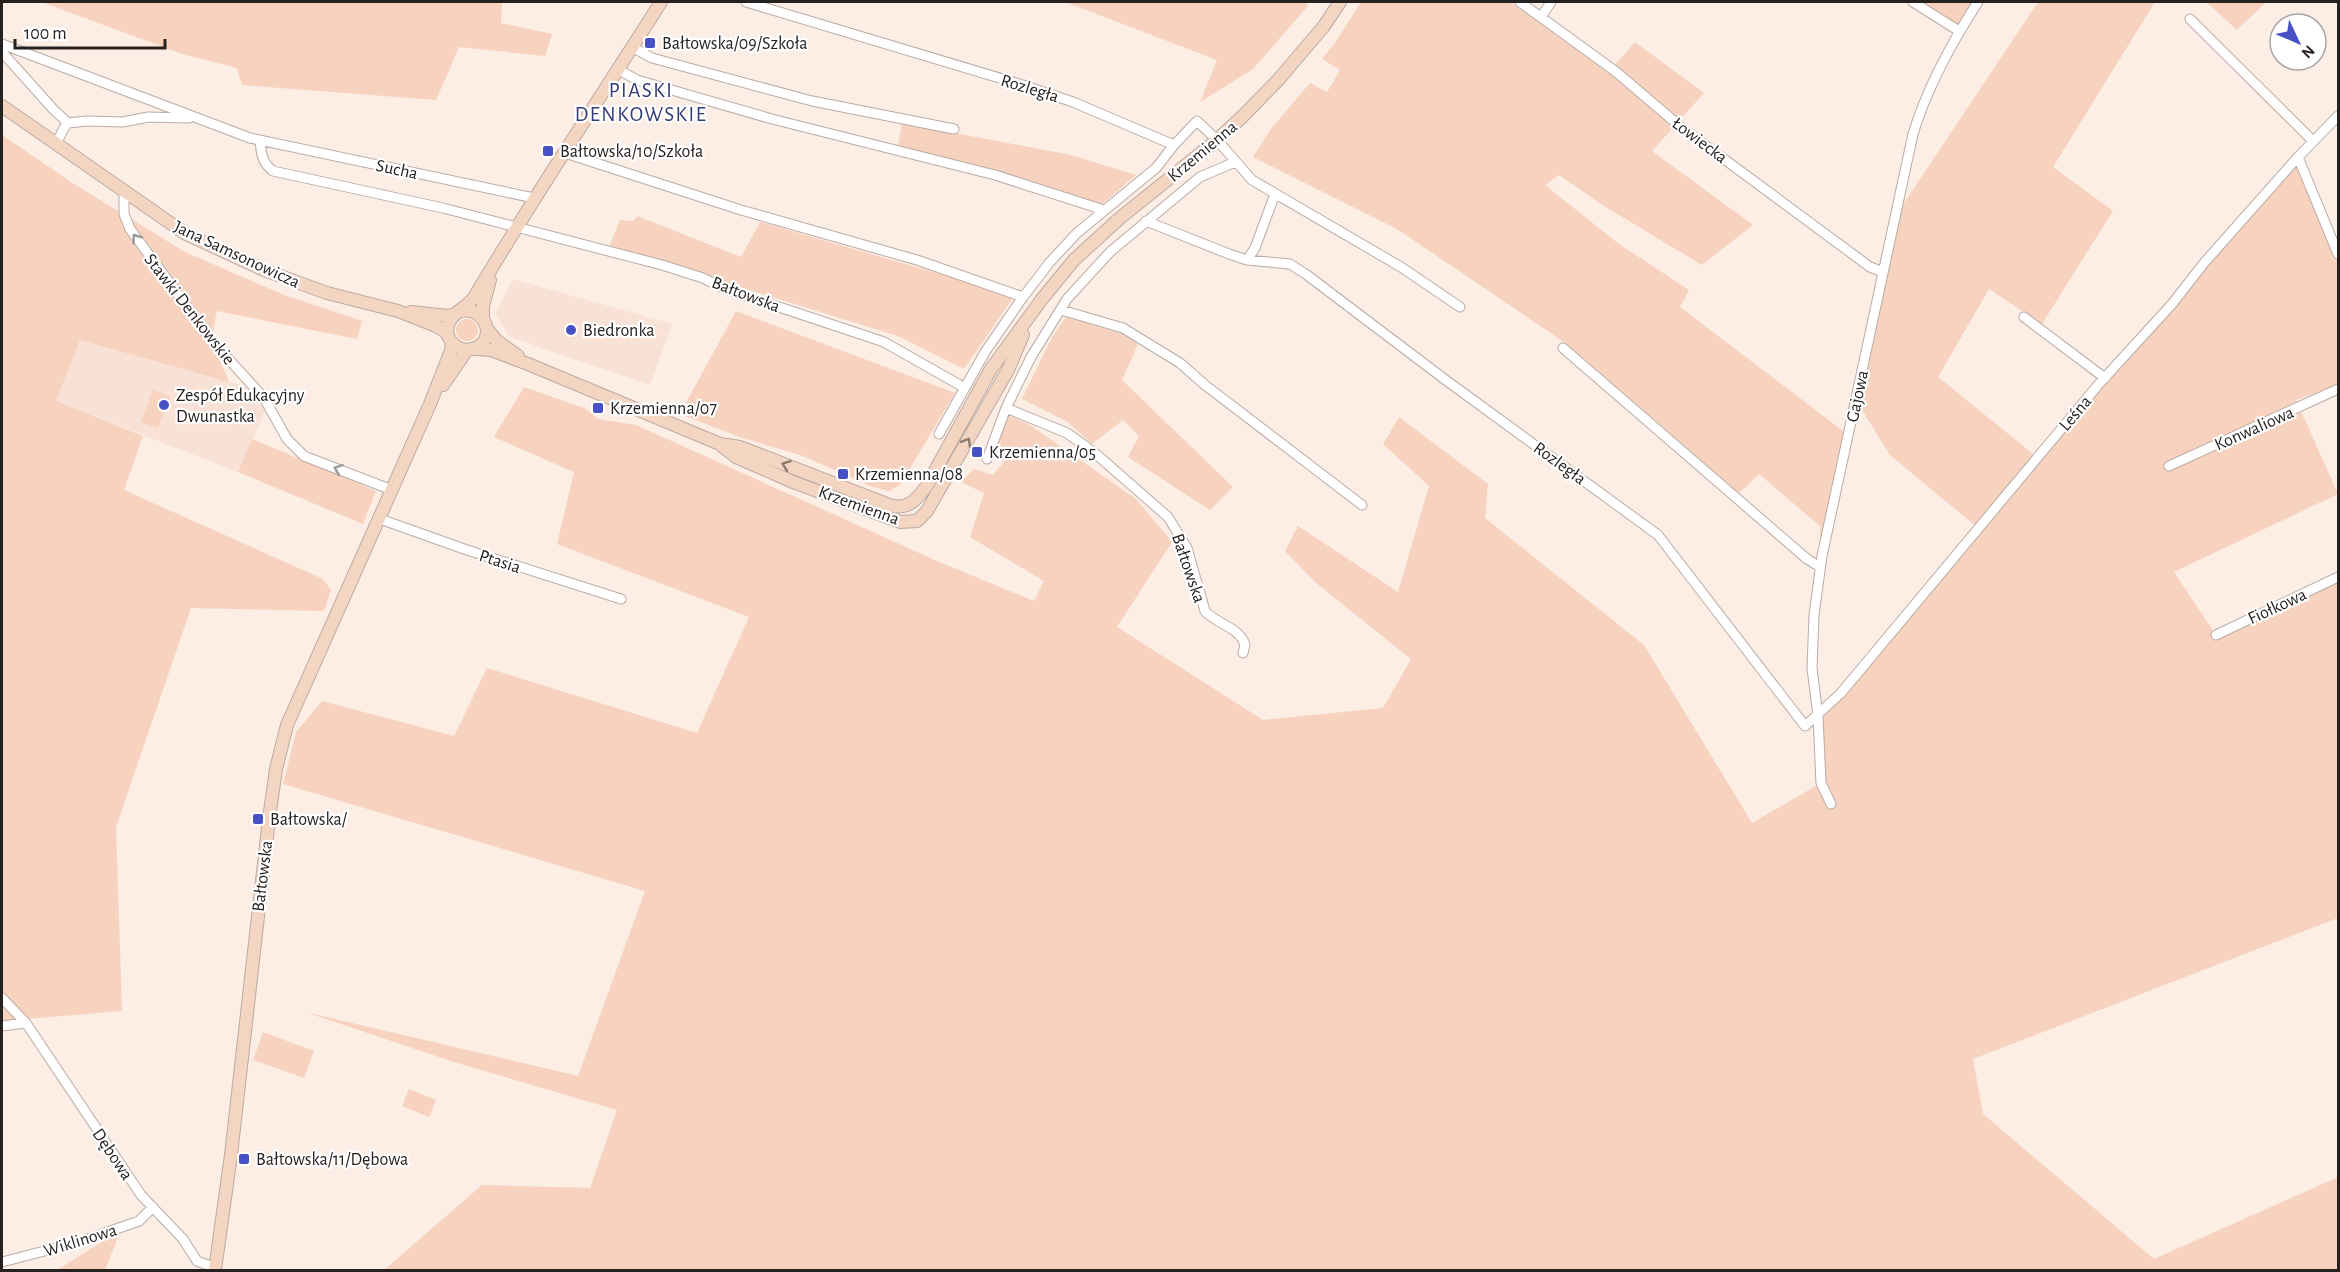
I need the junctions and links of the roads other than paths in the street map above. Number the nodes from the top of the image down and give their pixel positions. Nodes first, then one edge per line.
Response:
1 (661, 2) edge
2 (746, 2) edge
3 (1340, 2) edge
4 (1520, 2) edge
5 (1551, 2) edge
6 (1913, 2) edge
7 (1978, 2) edge
8 (1541, 17) junction
9 (2190, 19) dead end
10 (1959, 31) junction
11 (2, 44) edge
12 (632, 47) junction
13 (2, 52) edge
14 (619, 69) junction
15 (2, 106) edge
16 (2338, 116) edge
17 (203, 121) junction
18 (68, 123) junction
19 (954, 129) dead end
20 (260, 140) junction
21 (1216, 140) junction
22 (2313, 141) junction
23 (56, 144) junction
24 (1174, 145) junction
25 (565, 153) junction
26 (2298, 157) junction
27 (1235, 162) junction
28 (124, 192) junction
29 (1275, 194) junction
30 (534, 198) junction
31 (1104, 210) junction
32 (1146, 221) junction
33 (517, 227) junction
34 (2338, 254) edge
35 (1246, 260) junction
36 (495, 261) junction
37 (1883, 272) junction
38 (1023, 297) junction
39 (1460, 307) dead end
40 (1061, 310) junction
41 (398, 311) junction
42 (458, 312) junction
43 (1031, 317) junction
44 (2024, 317) dead end
45 (485, 323) junction
46 (450, 339) junction
47 (1563, 348) dead end
48 (471, 349) junction
49 (528, 364) junction
50 (2105, 378) junction
51 (964, 388) junction
52 (2338, 389) edge
53 (430, 404) junction
54 (1006, 408) junction
55 (939, 434) dead end
56 (720, 444) junction
57 (987, 459) dead end
58 (2169, 466) dead end
59 (392, 490) junction
60 (1362, 505) dead end
61 (380, 519) junction
62 (1820, 567) junction
63 (2338, 577) edge
64 (621, 599) dead end
65 (2216, 635) dead end
66 (1243, 653) dead end
67 (1818, 716) junction
68 (1831, 804) dead end
69 (2, 998) edge
70 (26, 1023) junction
71 (2, 1026) edge
72 (153, 1206) junction
73 (2, 1262) edge
74 (215, 1269) edge

1 - 12 main road
2 - 24 street, Rozległa
3 - 21 main road, Krzemienna
4 - 8 street, Łowiecka
5 - 8 street
6 - 10 street
7 - 10 street, Gajowa
8 - 37 street, Łowiecka
9 - 22 street
10 - 37 street, Gajowa
11 - 17 street
12 - 14 main road
12 - 19 street
13 - 18 street
14 - 25 main road
14 - 31 street
15 - 23 main road, Jana Samsonowicza
16 - 22 street, Leśna
17 - 18 street
17 - 20 street, Sucha
18 - 23 street
20 - 30 street, Sucha
20 - 33 street, Bałtowska
21 - 24 street
21 - 27 street
21 - 43 main road, Krzemienna
22 - 26 street, Leśna
23 - 28 main road, Jana Samsonowicza
24 - 31 street
25 - 30 main road
25 - 38 street
26 - 34 street
26 - 50 street, Leśna
27 - 29 street
27 - 32 street
28 - 41 main road, Jana Samsonowicza
59 -> 28 street, Stawki Denkowskie
29 - 35 street
29 - 39 street
30 - 33 main road
31 - 38 street
32 - 35 street, Rozległa
32 - 40 street
33 - 36 main road
33 - 51 street, Bałtowska
35 - 67 street, Rozległa
36 - 42 main road
36 - 45 main road
37 - 62 street, Gajowa
38 - 51 street
40 - 54 street
40 - 60 street
41 - 42 main road, Jana Samsonowicza
41 - 46 main road, Jana Samsonowicza
42 - 45 main road
42 - 46 main road
43 -> 56 main road, Krzemienna
56 -> 43 main road, Krzemienna
44 - 50 street
45 - 48 main road
45 - 49 main road, Krzemienna
46 - 48 main road
46 - 53 main road, Bałtowska
47 - 62 street
48 - 49 main road, Krzemienna
48 - 53 main road, Bałtowska
49 - 56 main road, Krzemienna
50 - 67 street, Leśna
51 - 55 street
52 - 58 street, Konwaliowa
53 - 59 main road, Bałtowska
54 - 57 street
54 - 66 street, Bałtowska
59 - 61 main road, Bałtowska
61 - 64 street, Ptasia
61 - 74 main road, Bałtowska
62 - 67 street, Gajowa
63 - 65 street, Fiołkowa
67 - 68 street, Gajowa
69 - 70 street, Dębowa
70 - 71 street
70 - 72 street, Dębowa
72 - 73 street, Wiklinowa
72 - 74 street, Dębowa

